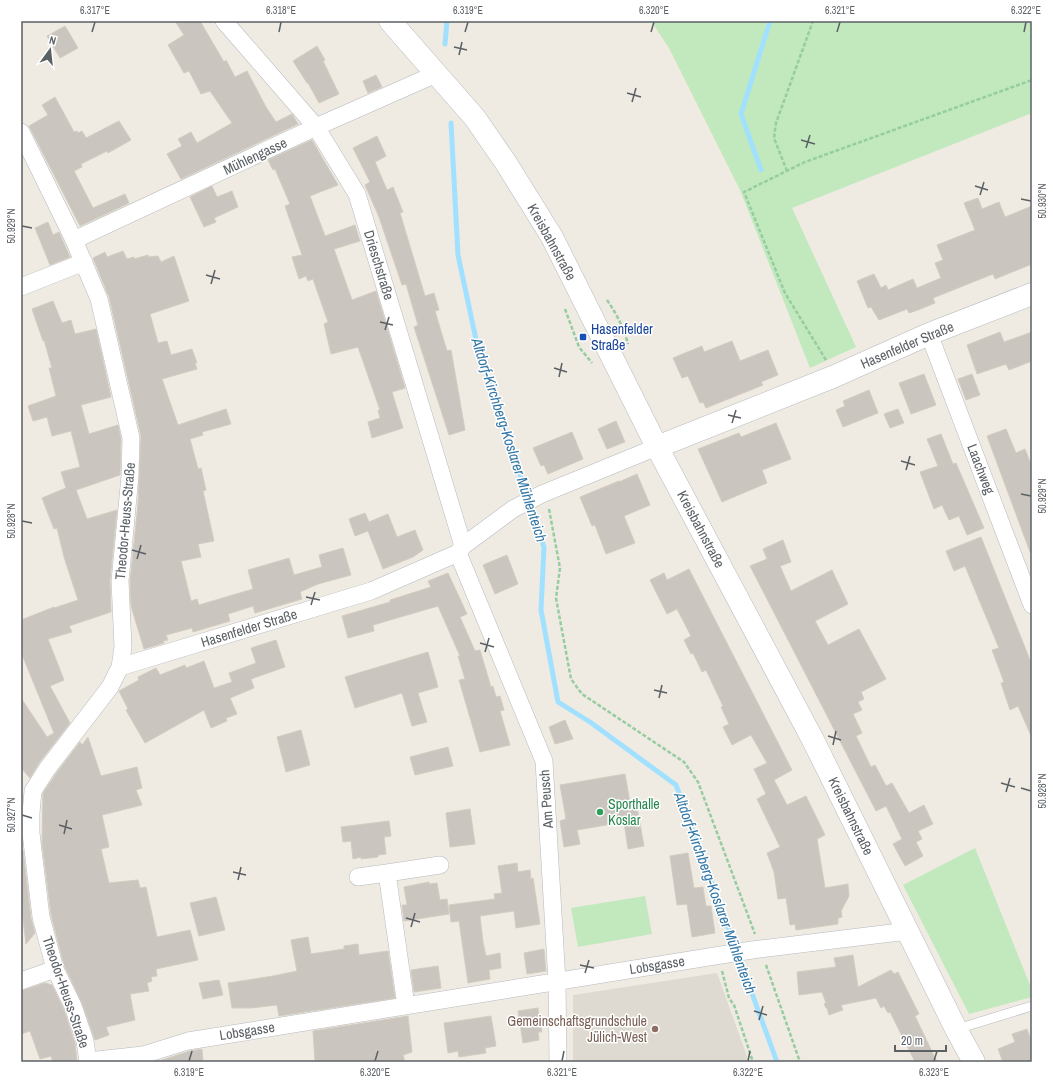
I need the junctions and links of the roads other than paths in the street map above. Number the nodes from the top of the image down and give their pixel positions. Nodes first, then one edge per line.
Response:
1 (224, 21) edge
2 (390, 21) edge
3 (436, 74) junction
4 (316, 127) junction
5 (21, 132) edge
6 (74, 240) junction
7 (84, 262) junction
8 (21, 286) edge
9 (1032, 294) edge
10 (929, 334) junction
11 (657, 447) junction
12 (461, 550) junction
13 (1032, 605) edge
14 (120, 667) junction
15 (27, 787) edge
16 (440, 865) dead end
17 (387, 873) junction
18 (358, 877) dead end
19 (908, 931) junction
20 (55, 969) junction
21 (22, 979) edge
22 (558, 982) junction
23 (406, 1006) junction
24 (1032, 1006) edge
25 (956, 1029) junction
26 (88, 1062) edge
27 (558, 1062) edge
28 (974, 1062) edge

1 - 4 street, Drieschstraße
2 - 3 street, Kreisbahnstraße
3 - 4 street, Mühlengasse
3 - 11 street, Kreisbahnstraße
4 - 6 street, Mühlengasse
4 - 12 street, Drieschstraße
5 - 6 street, Theodor-Heuss-Straße
6 - 7 street, Theodor-Heuss-Straße
7 - 8 street
7 - 14 street, Theodor-Heuss-Straße
9 - 10 street, Hasenfelder Straße
10 - 11 street, Hasenfelder Straße
10 - 13 street, Laachweg
11 - 12 street, Hasenfelder Straße
11 - 19 street, Kreisbahnstraße
12 - 14 street, Hasenfelder Straße
12 - 22 street, Am Peusch
14 - 15 street, Theodor-Heuss-Straße
15 - 20 street, Theodor-Heuss-Straße
16 - 17 street
17 - 18 street
17 - 23 street
19 - 22 street, Lobsgasse
19 - 25 street, Kreisbahnstraße
20 - 21 street
20 - 26 street, Theodor-Heuss-Straße
22 - 23 street, Lobsgasse
22 - 27 street, Am Peusch
23 - 26 street, Lobsgasse
24 - 25 lane
25 - 28 street, Kreisbahnstraße

